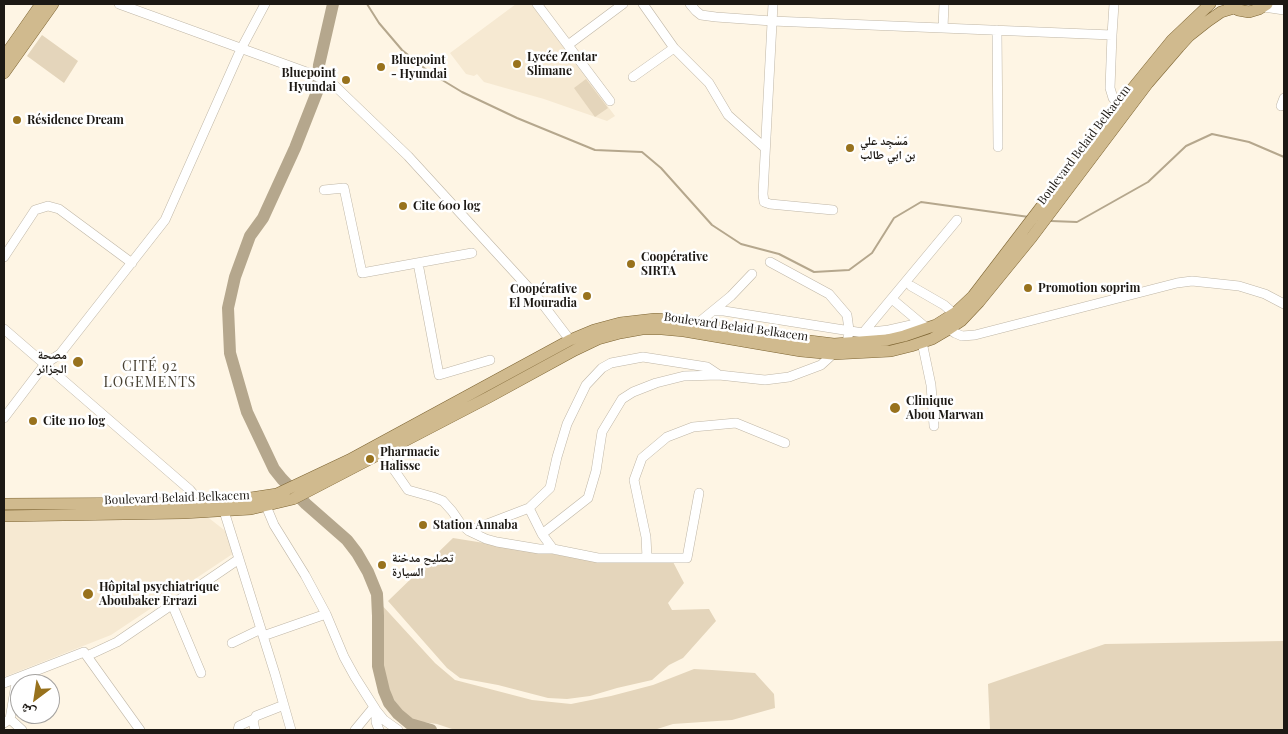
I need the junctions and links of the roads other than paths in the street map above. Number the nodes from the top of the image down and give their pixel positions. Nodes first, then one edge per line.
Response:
1 (41, 4) edge
2 (53, 4) edge
3 (119, 4) edge
4 (265, 4) edge
5 (537, 4) edge
6 (643, 4) edge
7 (690, 4) edge
8 (773, 4) edge
9 (944, 4) edge
10 (1114, 4) edge
11 (1210, 4) edge
12 (619, 5) edge
13 (1265, 5) edge
14 (1231, 6) edge
15 (1284, 10) edge
16 (772, 21) junction
17 (943, 28) junction
18 (997, 30) junction
19 (1112, 35) junction
20 (568, 45) junction
21 (674, 48) junction
22 (241, 49) junction
23 (4, 57) edge
24 (4, 73) edge
25 (634, 77) dead end
26 (610, 101) dead end
27 (1119, 104) junction
28 (998, 147) dead end
29 (765, 148) junction
30 (324, 190) dead end
31 (1046, 209) junction
32 (833, 210) dead end
33 (957, 220) dead end
34 (472, 253) dead end
35 (4, 257) edge
36 (770, 262) dead end
37 (132, 263) junction
38 (418, 263) junction
39 (752, 274) dead end
40 (911, 286) dead end
41 (892, 299) junction
42 (1284, 304) edge
43 (713, 311) junction
44 (958, 317) junction
45 (698, 323) junction
46 (947, 325) junction
47 (923, 326) junction
48 (4, 328) edge
49 (849, 330) junction
50 (863, 333) junction
51 (570, 340) junction
52 (922, 342) junction
53 (847, 344) junction
54 (833, 354) junction
55 (490, 360) dead end
56 (45, 364) junction
57 (719, 375) junction
58 (4, 418) edge
59 (934, 426) dead end
60 (785, 442) dead end
61 (380, 449) junction
62 (699, 493) dead end
63 (296, 494) junction
64 (4, 504) edge
65 (266, 506) junction
66 (204, 507) junction
67 (529, 508) junction
68 (224, 511) junction
69 (4, 516) edge
70 (469, 531) junction
71 (542, 534) junction
72 (553, 549) junction
73 (647, 558) junction
74 (239, 559) junction
75 (172, 604) junction
76 (326, 614) junction
77 (262, 633) junction
78 (232, 643) dead end
79 (88, 656) junction
80 (201, 673) dead end
81 (27, 674) edge
82 (284, 705) junction
83 (10, 708) edge
84 (375, 709) junction
85 (254, 719) junction
86 (7, 721) edge
87 (22, 730) edge
88 (140, 730) edge
89 (238, 730) edge
90 (255, 730) edge
91 (291, 730) edge
92 (355, 730) edge
93 (379, 730) edge
94 (398, 730) edge

1 - 23 main road
2 - 24 main road
3 - 22 street
4 - 22 street
5 - 20 street
6 - 21 street
7 - 16 street
8 - 16 street
9 - 17 street
10 - 19 street
11 - 27 main road, Boulevard Belaid Belkacem
12 - 20 street
13 - 14 main road
13 - 15 street
14 - 31 main road, Boulevard Belaid Belkacem
16 - 17 street
16 - 29 street
17 - 18 street
18 - 19 street
18 - 28 street
19 - 27 street
20 - 26 street
21 - 25 street
21 - 29 street
22 - 37 street
22 - 51 street
27 - 31 main road, Boulevard Belaid Belkacem
29 - 32 street
30 - 38 street
31 - 44 main road, Boulevard Belaid Belkacem
33 - 41 street
34 - 38 street
35 - 37 street
36 - 49 street
37 - 56 street
38 - 55 street
39 - 43 street
40 - 44 street
41 - 47 street
41 - 50 street
42 - 46 street
43 - 45 street
43 - 49 street
44 - 46 main road, Boulevard Belaid Belkacem
45 - 51 main road, Boulevard Belaid Belkacem
45 - 53 main road, Boulevard Belaid Belkacem
46 - 47 main road, Boulevard Belaid Belkacem
46 - 52 main road, Boulevard Belaid Belkacem
47 - 50 street
47 - 53 main road, Boulevard Belaid Belkacem
48 - 56 street
49 - 50 street
49 - 53 street
51 - 61 main road, Boulevard Belaid Belkacem
52 - 54 main road, Boulevard Belaid Belkacem
52 - 59 street
54 - 57 street
54 - 61 main road, Boulevard Belaid Belkacem
56 - 58 street
56 - 66 street
57 - 67 street
57 - 71 street
60 - 73 street
61 - 63 main road, Boulevard Belaid Belkacem
61 - 70 street
62 - 73 street
63 - 65 main road, Boulevard Belaid Belkacem
63 - 66 main road, Boulevard Belaid Belkacem
64 - 66 main road, Boulevard Belaid Belkacem
65 - 68 main road, Boulevard Belaid Belkacem
65 - 76 street
66 - 68 main road, Boulevard Belaid Belkacem
66 - 69 main road, Boulevard Belaid Belkacem
67 - 70 street
67 - 71 street
68 - 74 street
70 - 72 street
71 - 72 street
72 - 73 street
74 - 75 street
74 - 77 street
75 - 79 street
75 - 80 street
76 - 77 street
76 - 84 street
77 - 78 street
77 - 82 street
79 - 81 street
79 - 88 street
82 - 85 street
82 - 91 street
83 - 86 street
84 - 92 street
84 - 93 street
84 - 94 street
85 - 89 street
85 - 90 street
86 - 87 street

